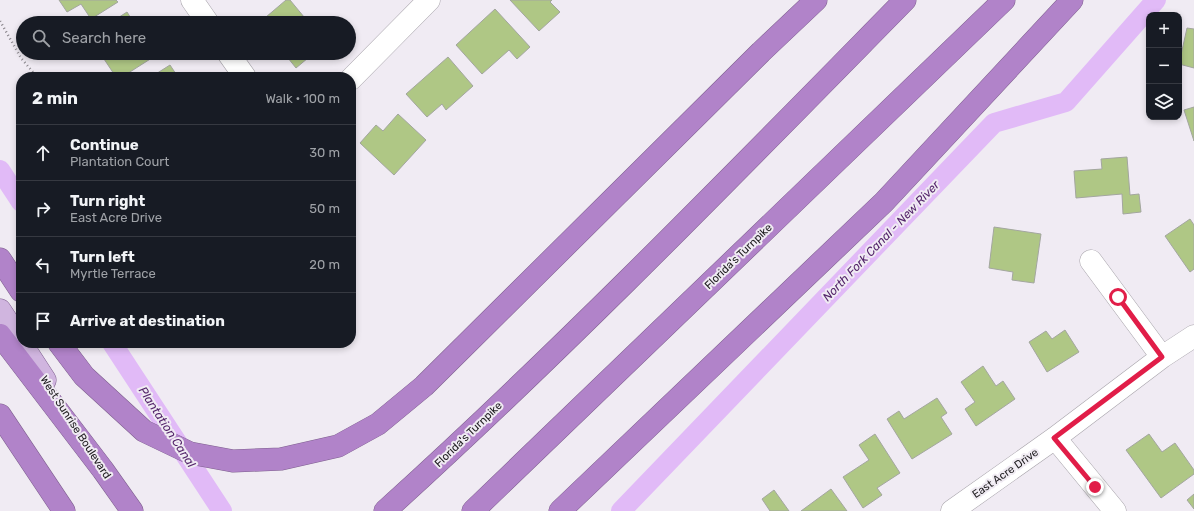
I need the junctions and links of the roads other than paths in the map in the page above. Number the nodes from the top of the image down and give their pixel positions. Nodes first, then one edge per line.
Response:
1 (192, 0) edge
2 (429, 0) edge
3 (816, 0) edge
4 (905, 0) edge
5 (1004, 0) edge
6 (1072, 0) edge
7 (203, 16) edge
8 (233, 60) edge
9 (241, 72) edge
10 (356, 73) edge
11 (0, 259) edge
12 (1091, 261) dead end
13 (16, 283) edge
14 (0, 310) edge
15 (0, 335) edge
16 (16, 335) edge
17 (1194, 336) edge
18 (24, 348) edge
19 (63, 348) edge
20 (1162, 357) junction
21 (0, 415) edge
22 (1054, 438) junction
23 (103, 470) junction
24 (64, 511) edge
25 (132, 511) edge
26 (385, 511) edge
27 (473, 511) edge
28 (560, 511) edge
29 (952, 511) edge
30 (1115, 511) edge

1 - 7 street
2 - 10 street
3 - 19 highway
4 - 26 highway, Florida's Turnpike
5 - 27 highway, Florida's Turnpike
6 - 28 highway
8 - 9 street
11 - 13 highway
12 - 20 street
14 - 16 main road, West Sunrise Boulevard
15 - 23 highway
17 - 20 street, East Acre Drive
18 - 23 main road, West Sunrise Boulevard
20 - 22 street, East Acre Drive
21 - 24 highway
22 - 29 street, East Acre Drive
22 - 30 street
23 - 25 highway, West Sunrise Boulevard

